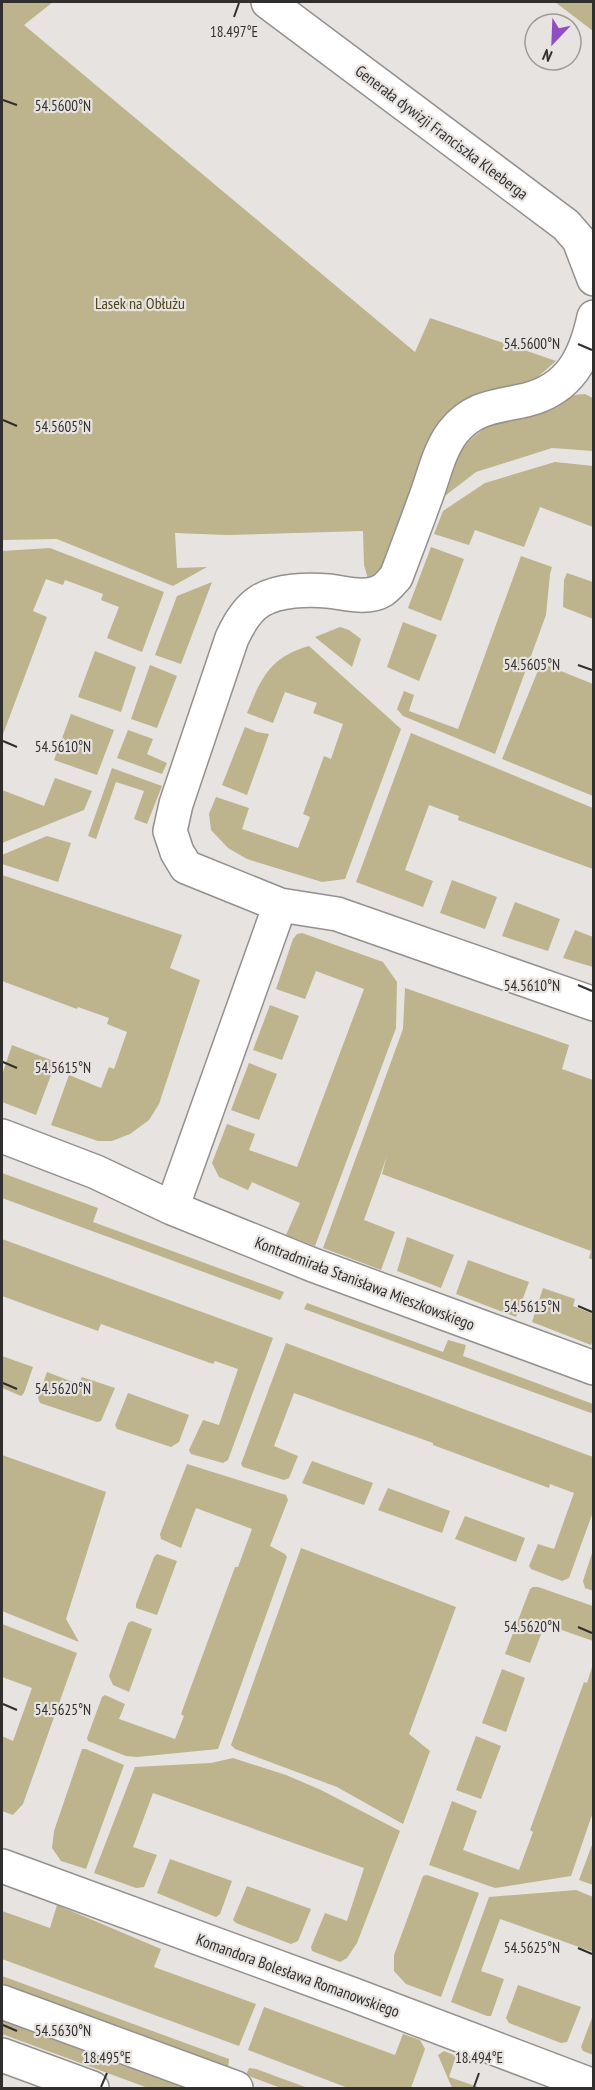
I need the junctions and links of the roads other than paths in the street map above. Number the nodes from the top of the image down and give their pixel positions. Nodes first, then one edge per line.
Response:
1 (268, 2) edge
2 (594, 279) edge
3 (594, 317) edge
4 (280, 905) junction
5 (594, 1004) edge
6 (2, 1136) edge
7 (172, 1208) junction
8 (594, 1368) edge
9 (2, 1866) edge
10 (2, 2002) edge
11 (2, 2055) edge
12 (594, 2086) edge
13 (92, 2088) edge
14 (236, 2088) edge

1 - 2 street, Generała dywizji Franciszka Kleeberga
3 - 4 street
4 - 5 street
4 - 7 street
6 - 7 street, Kontradmirała Stanisława Mieszkowskiego
7 - 8 street, Kontradmirała Stanisława Mieszkowskiego
9 - 12 street, Komandora Bolesława Romanowskiego
10 - 14 street
11 - 13 street

